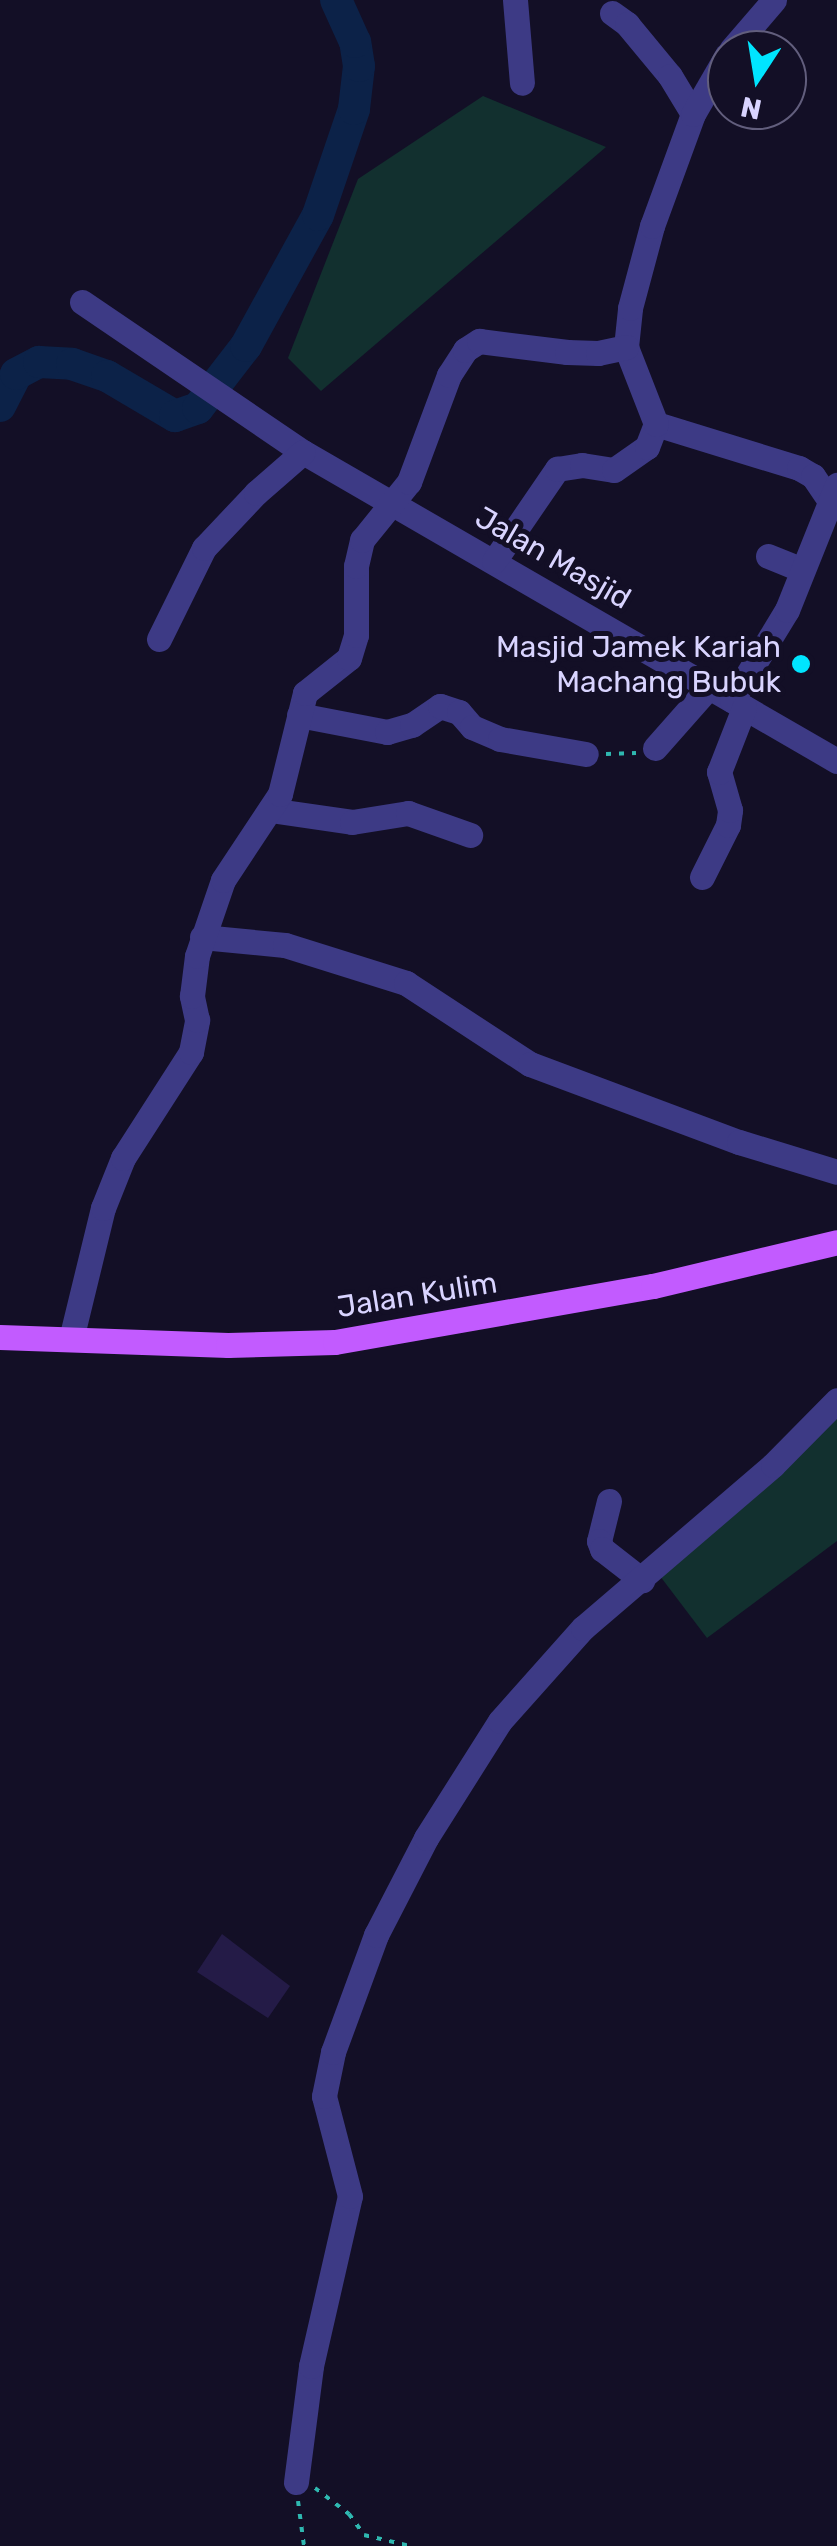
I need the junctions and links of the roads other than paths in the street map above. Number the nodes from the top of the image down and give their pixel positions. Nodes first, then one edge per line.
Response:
1 (514, 0) edge
2 (638, 0) edge
3 (774, 0) edge
4 (749, 30) edge
5 (522, 83) dead end
6 (707, 91) edge
7 (694, 114) junction
8 (82, 302) dead end
9 (626, 346) junction
10 (656, 424) junction
11 (303, 452) junction
12 (835, 496) edge
13 (390, 501) junction
14 (768, 556) dead end
15 (494, 562) junction
16 (802, 570) junction
17 (159, 639) dead end
18 (709, 687) junction
19 (738, 704) junction
20 (299, 715) junction
21 (655, 748) road end
22 (586, 754) road end
23 (837, 761) edge
24 (270, 810) junction
25 (470, 835) dead end
26 (702, 877) dead end
27 (202, 936) junction
28 (837, 1172) edge
29 (837, 1242) edge
30 (0, 1336) edge
31 (71, 1339) junction
32 (837, 1400) edge
33 (608, 1502) dead end
34 (642, 1580) junction
35 (296, 2482) road end

1 - 5 street
2 - 7 street
3 - 4 street
6 - 7 street
7 - 9 street
8 - 11 street, Jalan Masjid
9 - 10 street
9 - 13 street
10 - 12 street
10 - 15 street
11 - 13 street, Jalan Masjid
11 - 17 street
12 - 16 street
13 - 15 street, Jalan Masjid
13 - 20 street
14 - 16 street
15 - 18 street, Jalan Masjid
16 - 19 street
18 - 19 street, Jalan Masjid
18 - 21 street
19 - 23 street, Jalan Masjid
19 - 26 street
20 - 22 street
20 - 24 street
24 - 25 street
24 - 27 street
27 - 28 street
27 - 31 street
29 - 31 main road, Jalan Kulim
30 - 31 main road, Jalan Kulim
32 - 34 street
33 - 34 street
34 - 35 street

